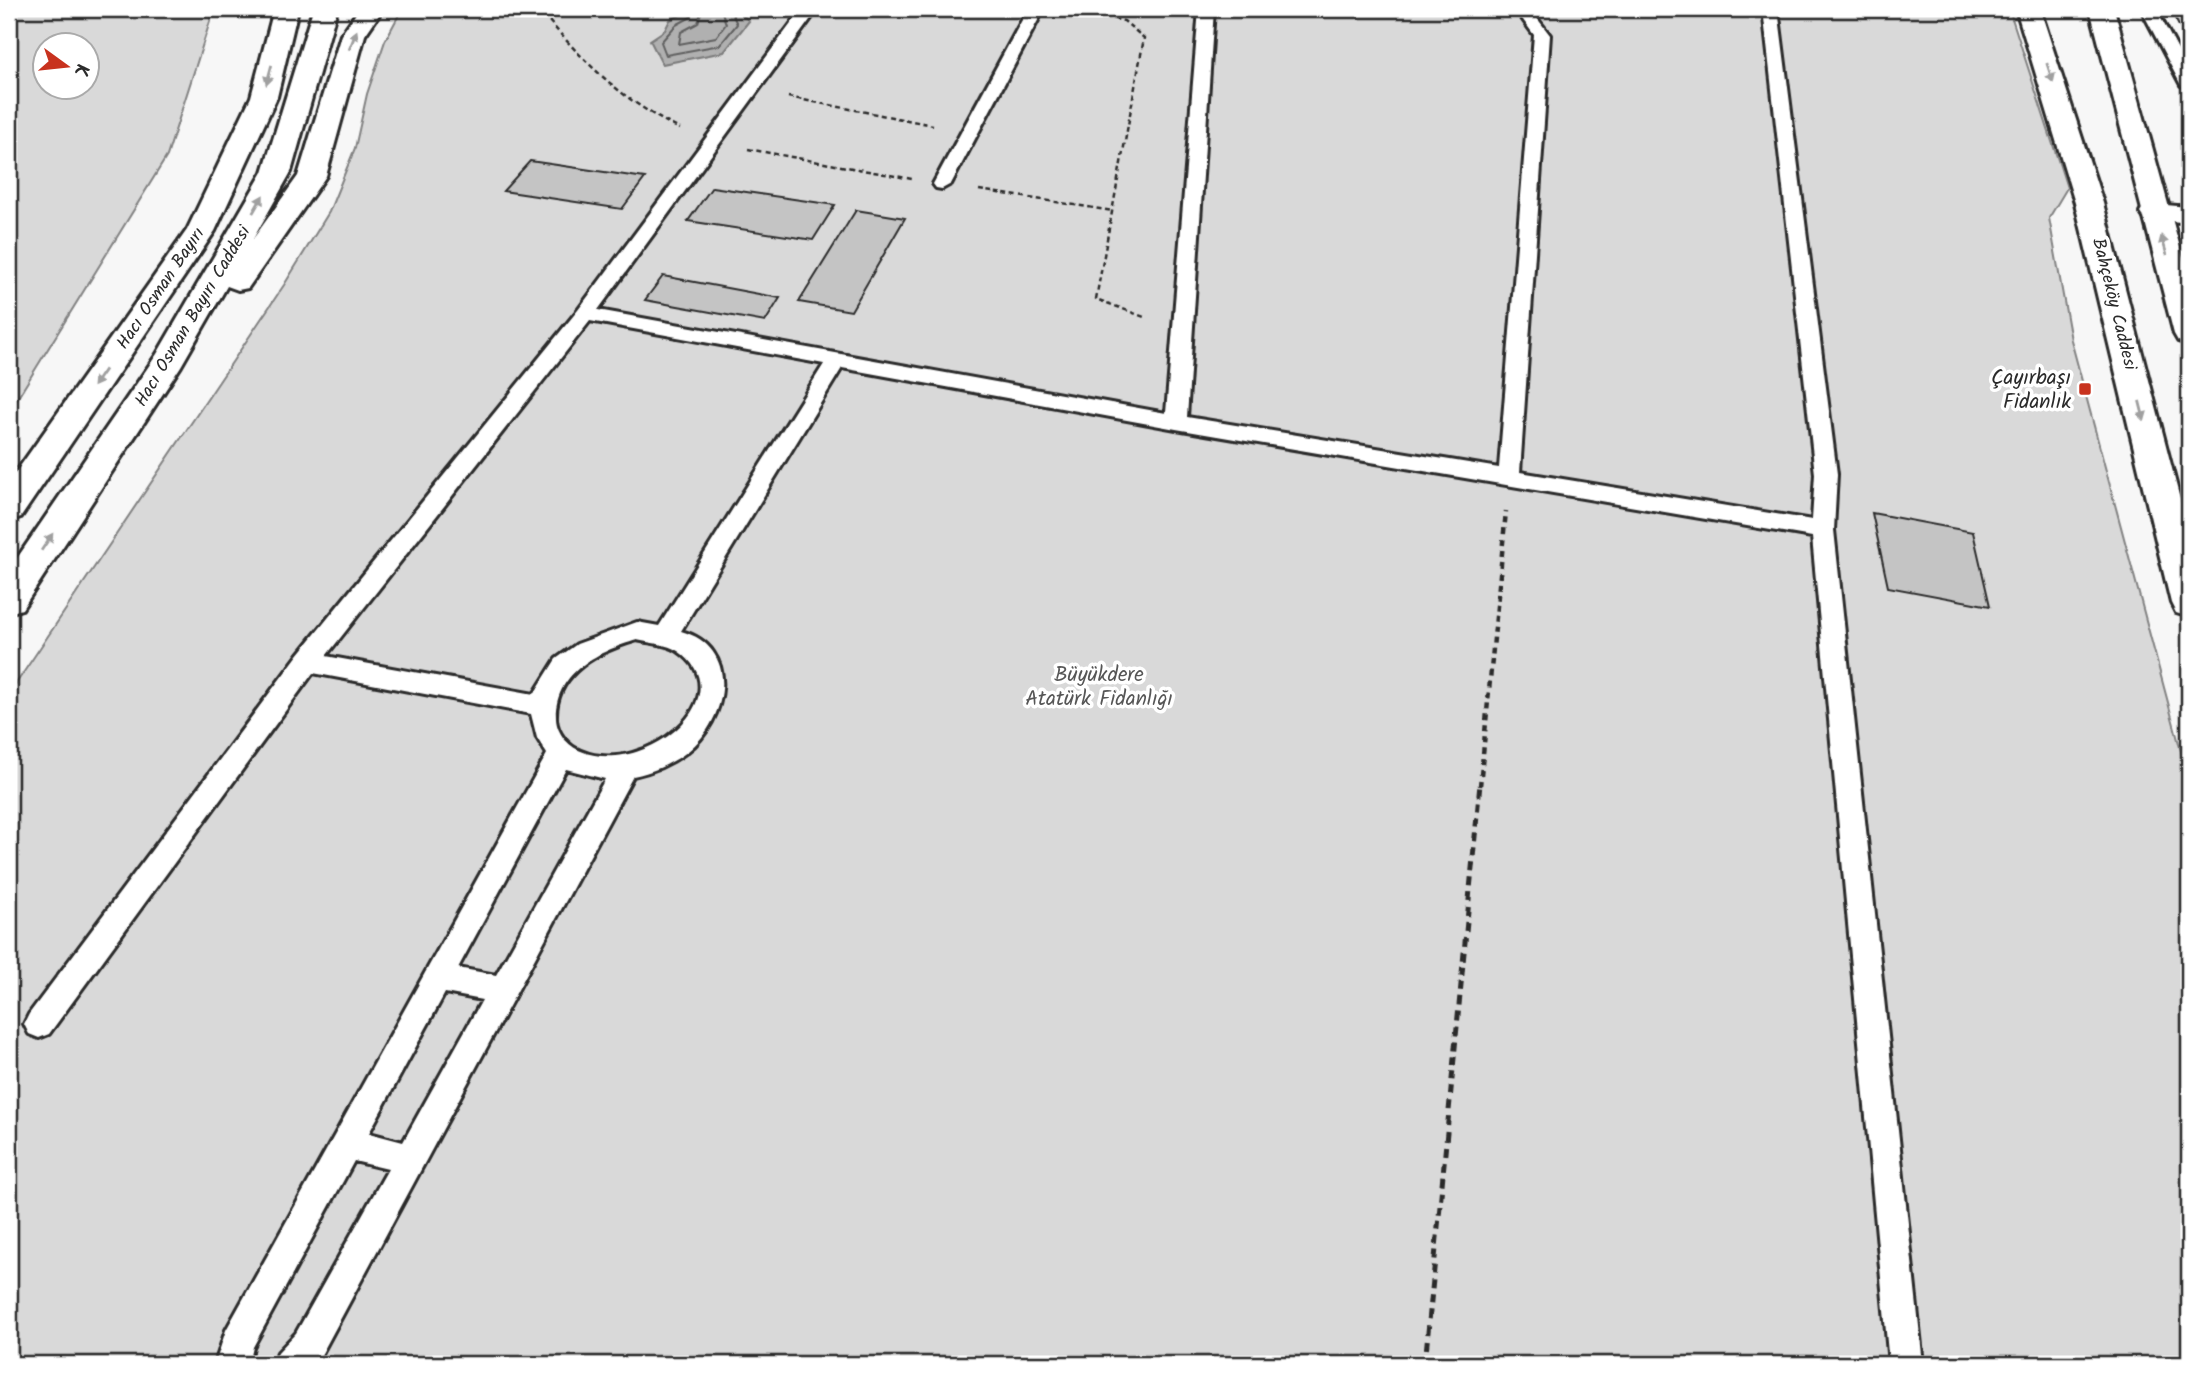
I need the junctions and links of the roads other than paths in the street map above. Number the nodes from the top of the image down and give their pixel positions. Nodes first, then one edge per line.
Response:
1 (286, 9) edge
2 (325, 9) edge
3 (371, 9) edge
4 (810, 9) edge
5 (1036, 9) edge
6 (1207, 9) edge
7 (1523, 9) edge
8 (1771, 9) edge
9 (2028, 9) edge
10 (2102, 9) edge
11 (2148, 9) edge
12 (2189, 85) edge
13 (942, 184) dead end
14 (2154, 212) junction
15 (2189, 215) edge
16 (585, 314) junction
17 (2189, 334) edge
18 (170, 359) junction
19 (837, 359) junction
20 (1176, 422) junction
21 (1509, 478) junction
22 (9, 508) edge
23 (1823, 530) junction
24 (9, 599) edge
25 (2189, 603) edge
26 (667, 633) junction
27 (307, 662) junction
28 (543, 706) junction
29 (561, 754) junction
30 (624, 769) junction
31 (437, 978) junction
32 (502, 990) junction
33 (39, 1024) dead end
34 (346, 1143) junction
35 (410, 1159) junction
36 (232, 1364) edge
37 (290, 1364) edge
38 (1906, 1364) edge

1 -> 22 main road, Hacı Osman Bayırı
18 -> 2 main road, Hacı Osman Bayırı Caddesi
18 -> 3 main road
4 - 16 lane
5 - 13 lane
6 - 20 lane
7 - 21 lane
8 - 23 lane
9 -> 25 main road, Bahçeköy Caddesi
10 - 14 main road
11 - 12 lane
14 - 15 main road
17 -> 14 main road
16 - 19 lane
16 - 27 lane
24 -> 18 main road, Hacı Osman Bayırı Caddesi
19 - 20 lane
19 - 26 lane
20 - 21 lane
21 - 23 lane
23 - 38 lane
26 - 28 lane
26 - 30 lane
27 - 28 lane
27 - 33 lane
28 - 29 lane
29 - 30 lane
29 - 31 lane
30 - 32 lane
31 - 32 lane
31 - 34 lane
32 - 35 lane
34 - 35 lane
34 - 36 lane
35 - 37 lane

